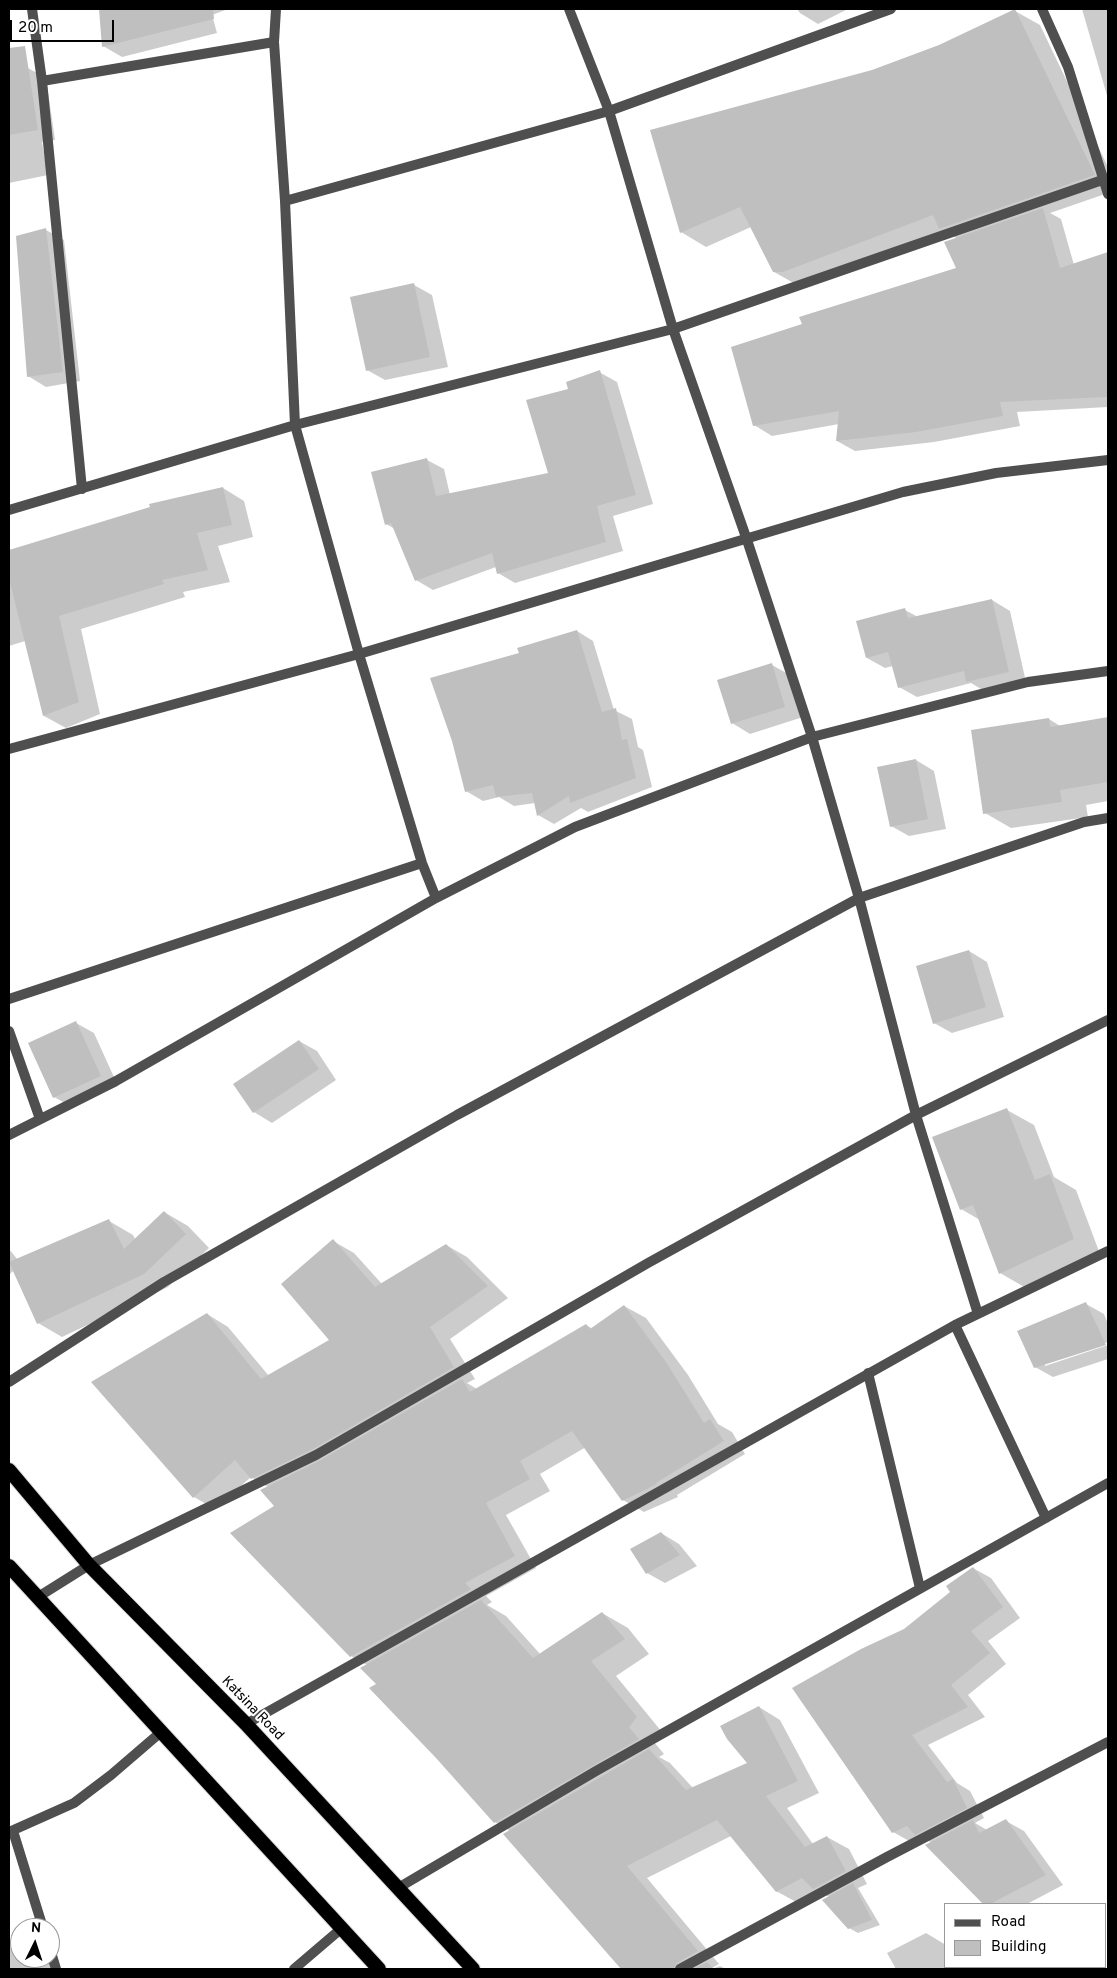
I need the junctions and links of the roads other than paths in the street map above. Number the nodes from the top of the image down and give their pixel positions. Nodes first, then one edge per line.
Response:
1 (32, 9) edge
2 (276, 9) edge
3 (570, 9) edge
4 (891, 9) edge
5 (1042, 9) edge
6 (274, 42) junction
7 (42, 81) junction
8 (609, 112) junction
9 (1106, 179) edge
10 (1108, 194) edge
11 (285, 201) junction
12 (673, 329) junction
13 (295, 425) junction
14 (1108, 460) edge
15 (82, 488) junction
16 (9, 510) edge
17 (747, 540) junction
18 (359, 654) junction
19 (1108, 671) edge
20 (812, 737) junction
21 (9, 750) edge
22 (1108, 818) edge
23 (422, 863) junction
24 (436, 898) junction
25 (859, 898) junction
26 (9, 999) edge
27 (1108, 1020) edge
28 (9, 1031) edge
29 (916, 1115) junction
30 (40, 1119) junction
31 (9, 1134) edge
32 (1108, 1251) edge
33 (978, 1314) junction
34 (955, 1325) junction
35 (868, 1373) junction
36 (9, 1382) edge
37 (9, 1470) edge
38 (1108, 1483) edge
39 (1046, 1518) junction
40 (89, 1565) junction
41 (9, 1566) edge
42 (920, 1588) junction
43 (38, 1597) junction
44 (246, 1724) junction
45 (161, 1732) junction
46 (1108, 1742) edge
47 (11, 1832) edge
48 (398, 1888) junction
49 (41, 1918) edge
50 (342, 1928) junction
51 (294, 1969) edge
52 (379, 1969) edge
53 (473, 1969) edge
54 (680, 1969) edge

1 - 7 street
2 - 6 street
3 - 8 street
4 - 8 street
5 - 9 street
6 - 7 street
6 - 11 street
7 - 15 street
8 - 11 street
8 - 12 street
9 - 10 street
9 - 12 street
11 - 13 street
12 - 13 street
12 - 17 street
13 - 15 street
13 - 18 street
14 - 17 street
15 - 16 street
17 - 18 street
17 - 20 street
18 - 21 street
18 - 23 street
19 - 20 street
20 - 24 street
20 - 25 street
22 - 25 street
23 - 24 street
23 - 26 street
24 - 30 street
25 - 29 street
25 - 36 street
27 - 29 street
28 - 30 street
29 - 33 street
29 - 40 street
30 - 31 street
32 - 33 street
33 - 34 street
34 - 35 street
34 - 39 street
35 - 42 street
35 - 44 street
37 - 40 highway, Katsina Road
38 - 39 street
39 - 42 street
40 - 43 street
40 - 44 highway, Katsina Road
41 - 43 highway
42 - 48 street
43 - 45 highway
44 - 48 highway, Katsina Road
45 - 47 street
45 - 50 highway
46 - 54 street
47 - 49 street
48 - 53 highway, Katsina Road
50 - 51 street
50 - 52 highway

